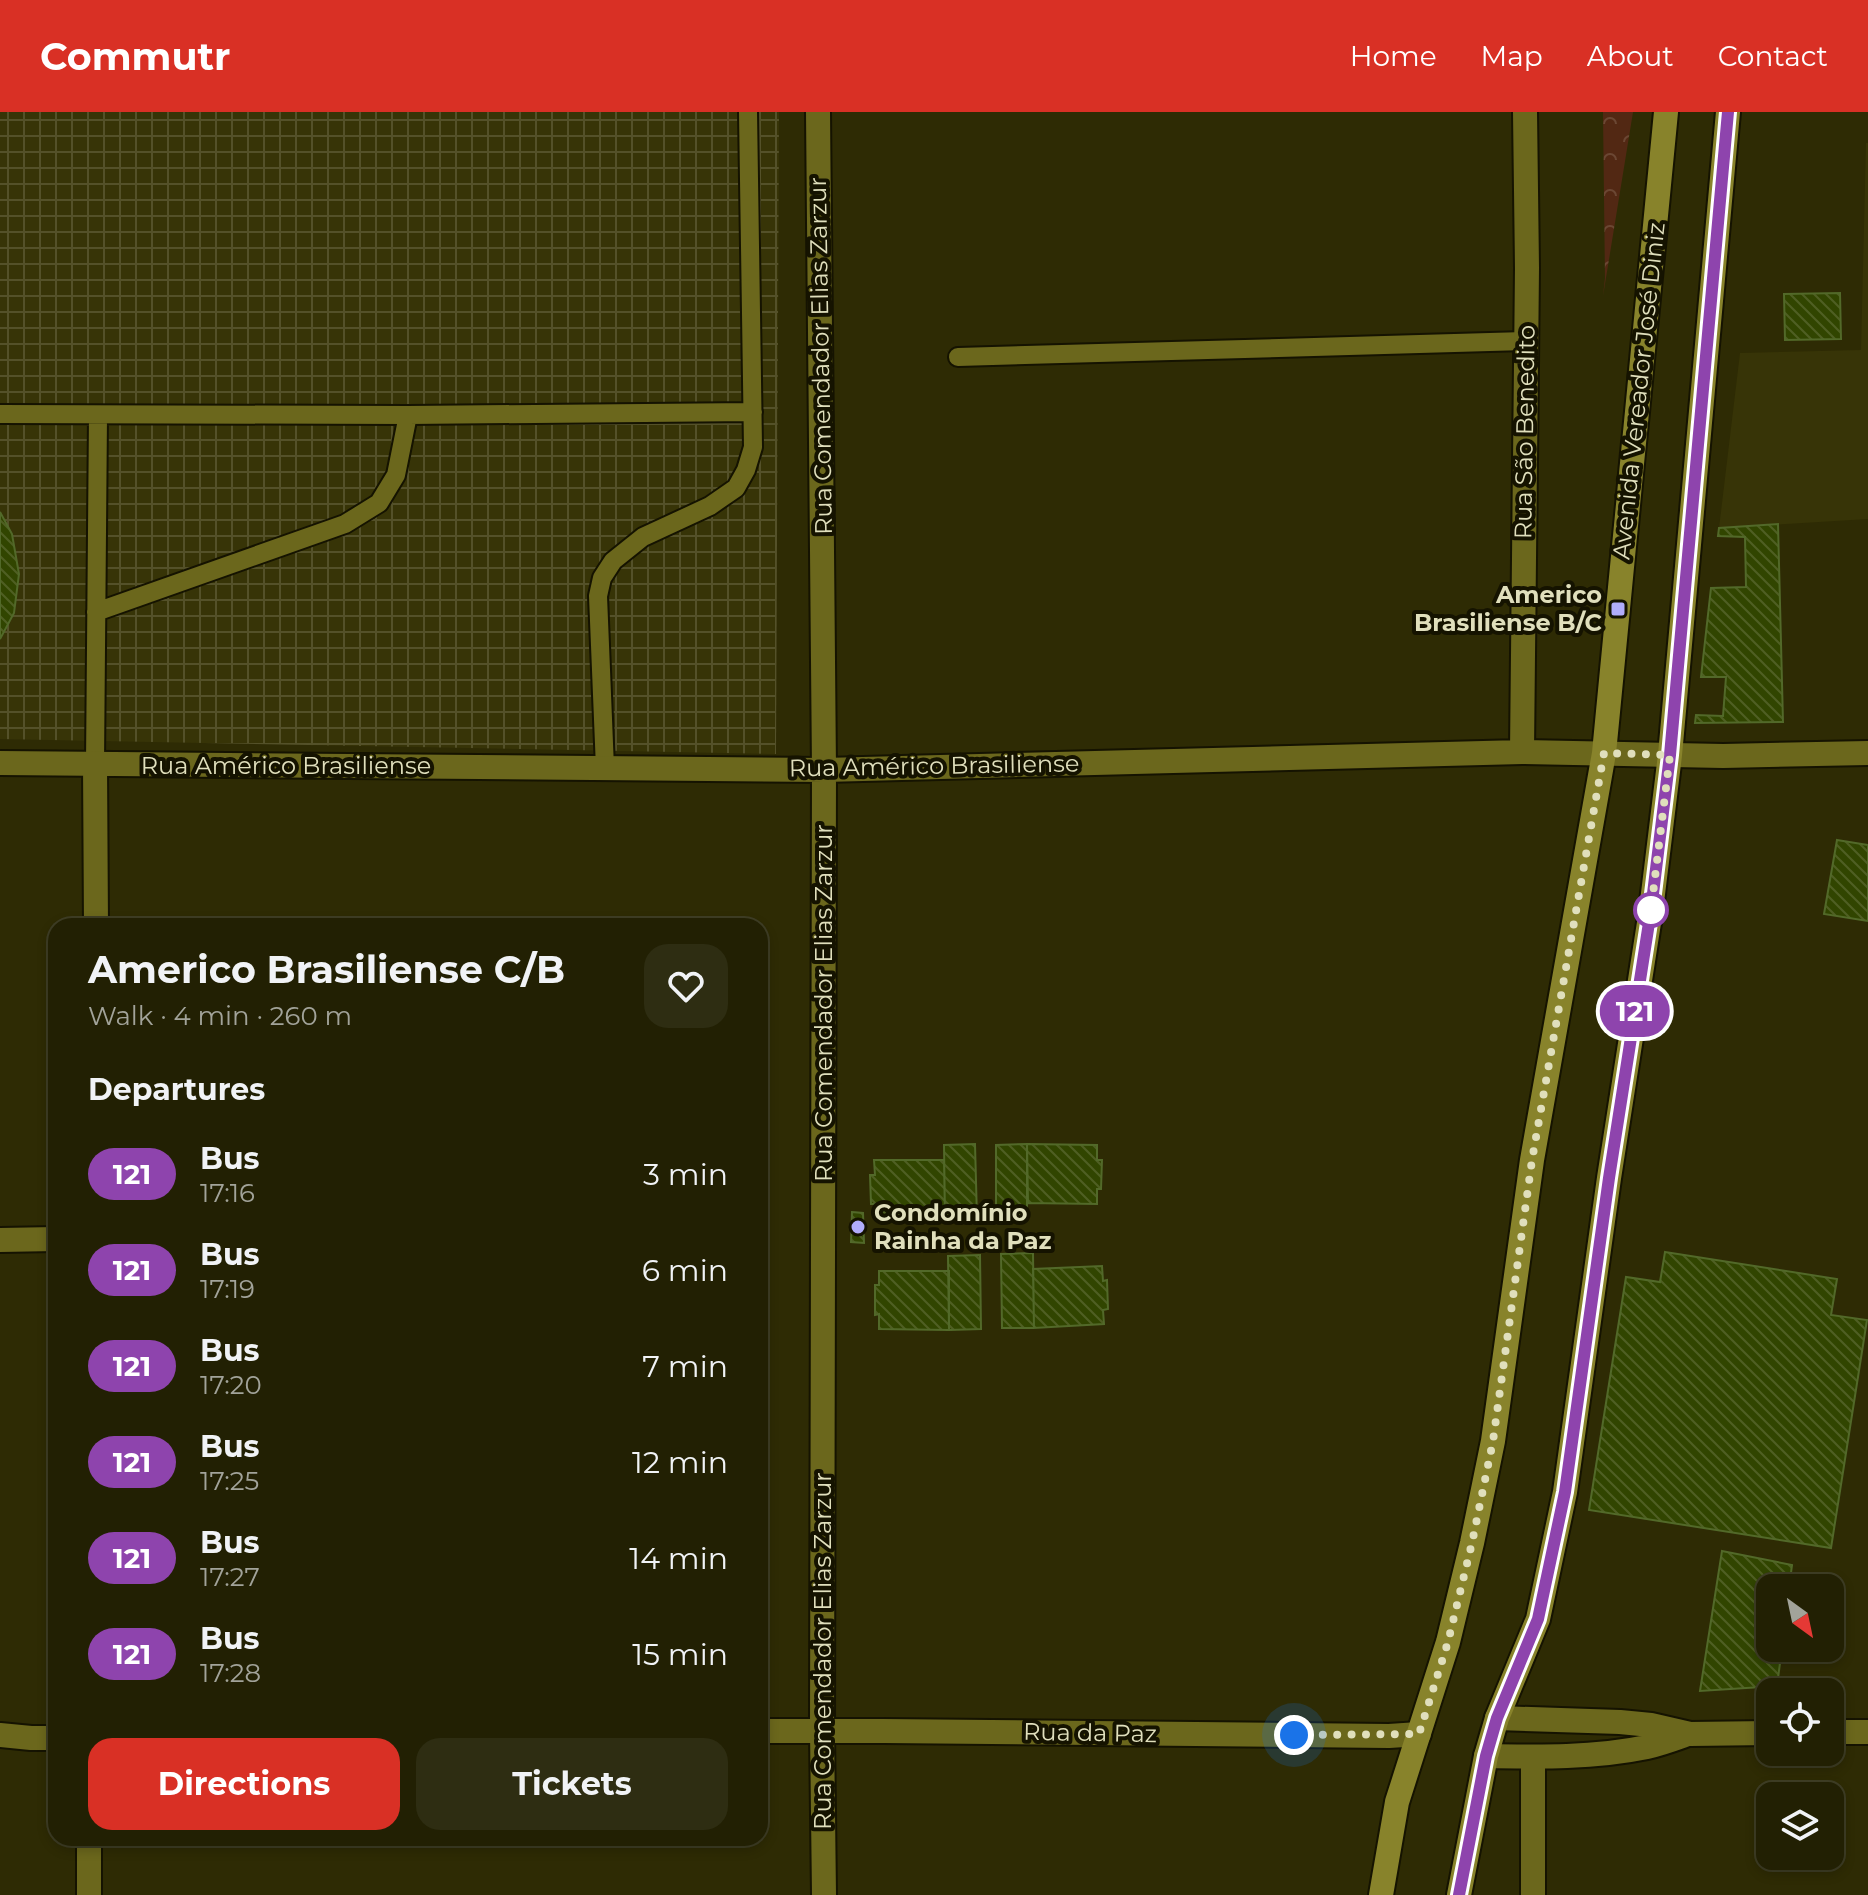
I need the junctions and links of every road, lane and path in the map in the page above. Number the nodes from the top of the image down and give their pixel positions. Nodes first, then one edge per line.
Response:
1 (748, 112) edge
2 (818, 112) edge
3 (1525, 112) edge
4 (1666, 112) edge
5 (1728, 112) edge
6 (1525, 341) junction
7 (958, 357) dead end
8 (753, 412) junction
9 (0, 414) edge
10 (98, 415) junction
11 (408, 415) junction
12 (96, 612) junction
13 (1522, 752) junction
14 (1604, 753) junction
15 (1868, 753) edge
16 (1670, 755) junction
17 (0, 763) edge
18 (95, 764) junction
19 (605, 768) junction
20 (824, 770) junction
21 (96, 918) edge
22 (48, 1239) edge
23 (0, 1240) edge
24 (1497, 1718) junction
25 (768, 1731) edge
26 (822, 1731) junction
27 (1844, 1732) edge
28 (1868, 1732) edge
29 (1756, 1733) edge
30 (1419, 1734) junction
31 (1690, 1734) junction
32 (0, 1735) edge
33 (48, 1738) edge
34 (1486, 1756) junction
35 (1533, 1757) junction
36 (89, 1846) edge
37 (89, 1895) edge
38 (824, 1895) edge
39 (1381, 1895) edge
40 (1459, 1895) edge
41 (1533, 1895) edge

1 - 8 lane
2 - 20 street, Rua Comendador Elias Zarzur
3 - 6 street, Rua São Benedito
4 - 14 main road, Avenida Vereador José Diniz
5 - 16 main road
6 - 7 lane
6 - 13 street, Rua São Benedito
8 - 11 lane
8 - 19 lane
9 - 10 lane
10 - 11 lane
10 - 12 lane
11 - 12 lane
12 - 18 lane
13 - 14 street, Rua Américo Brasiliense
13 - 20 street, Rua Américo Brasiliense
14 - 16 street, Rua Américo Brasiliense
14 - 30 main road, Avenida Vereador José Diniz
15 - 16 street, Rua Américo Brasiliense
16 - 24 main road
17 - 18 street, Rua Américo Brasiliense
18 - 19 street, Rua Américo Brasiliense
18 - 21 street
19 - 20 street, Rua Américo Brasiliense
20 - 26 street, Rua Comendador Elias Zarzur
22 - 23 street
24 - 31 street
24 - 34 main road
25 - 26 street, Rua da Paz
26 - 30 street, Rua da Paz
26 - 38 street, Rua Comendador Elias Zarzur
27 - 28 street
29 - 31 street
30 - 39 main road, Avenida Vereador José Diniz
31 - 35 street
32 - 33 street
34 - 35 street
34 - 40 main road
35 - 41 street
36 - 37 street

